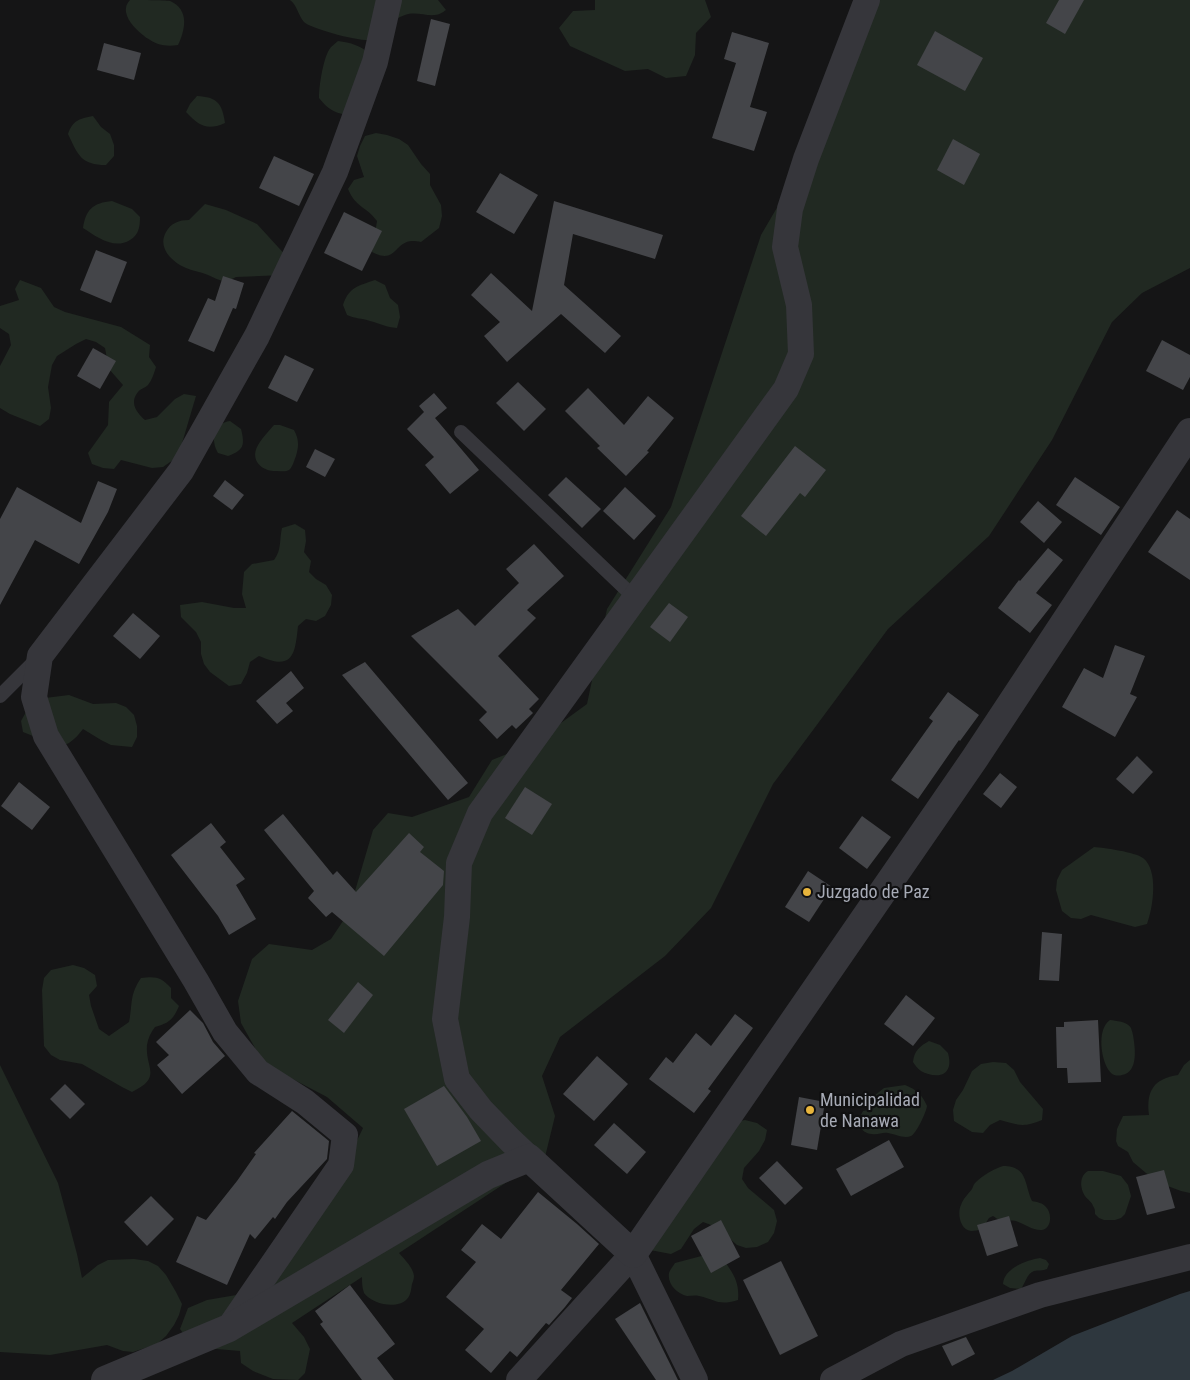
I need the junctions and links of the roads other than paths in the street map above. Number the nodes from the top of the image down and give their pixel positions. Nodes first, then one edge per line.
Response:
1 (389, 0) edge
2 (867, 0) edge
3 (461, 432) dead end
4 (1190, 432) edge
5 (635, 598) junction
6 (40, 656) junction
7 (0, 696) edge
8 (529, 1158) junction
9 (633, 1254) junction
10 (1190, 1257) edge
11 (229, 1328) junction
12 (105, 1380) edge
13 (519, 1380) edge
14 (696, 1380) edge
15 (833, 1380) edge

1 - 6 street
2 - 5 street
3 - 5 lane
4 - 9 street
5 - 8 street
6 - 7 lane
6 - 11 street
8 - 9 street
8 - 11 street
9 - 13 street
9 - 14 street
10 - 15 street
11 - 12 street

